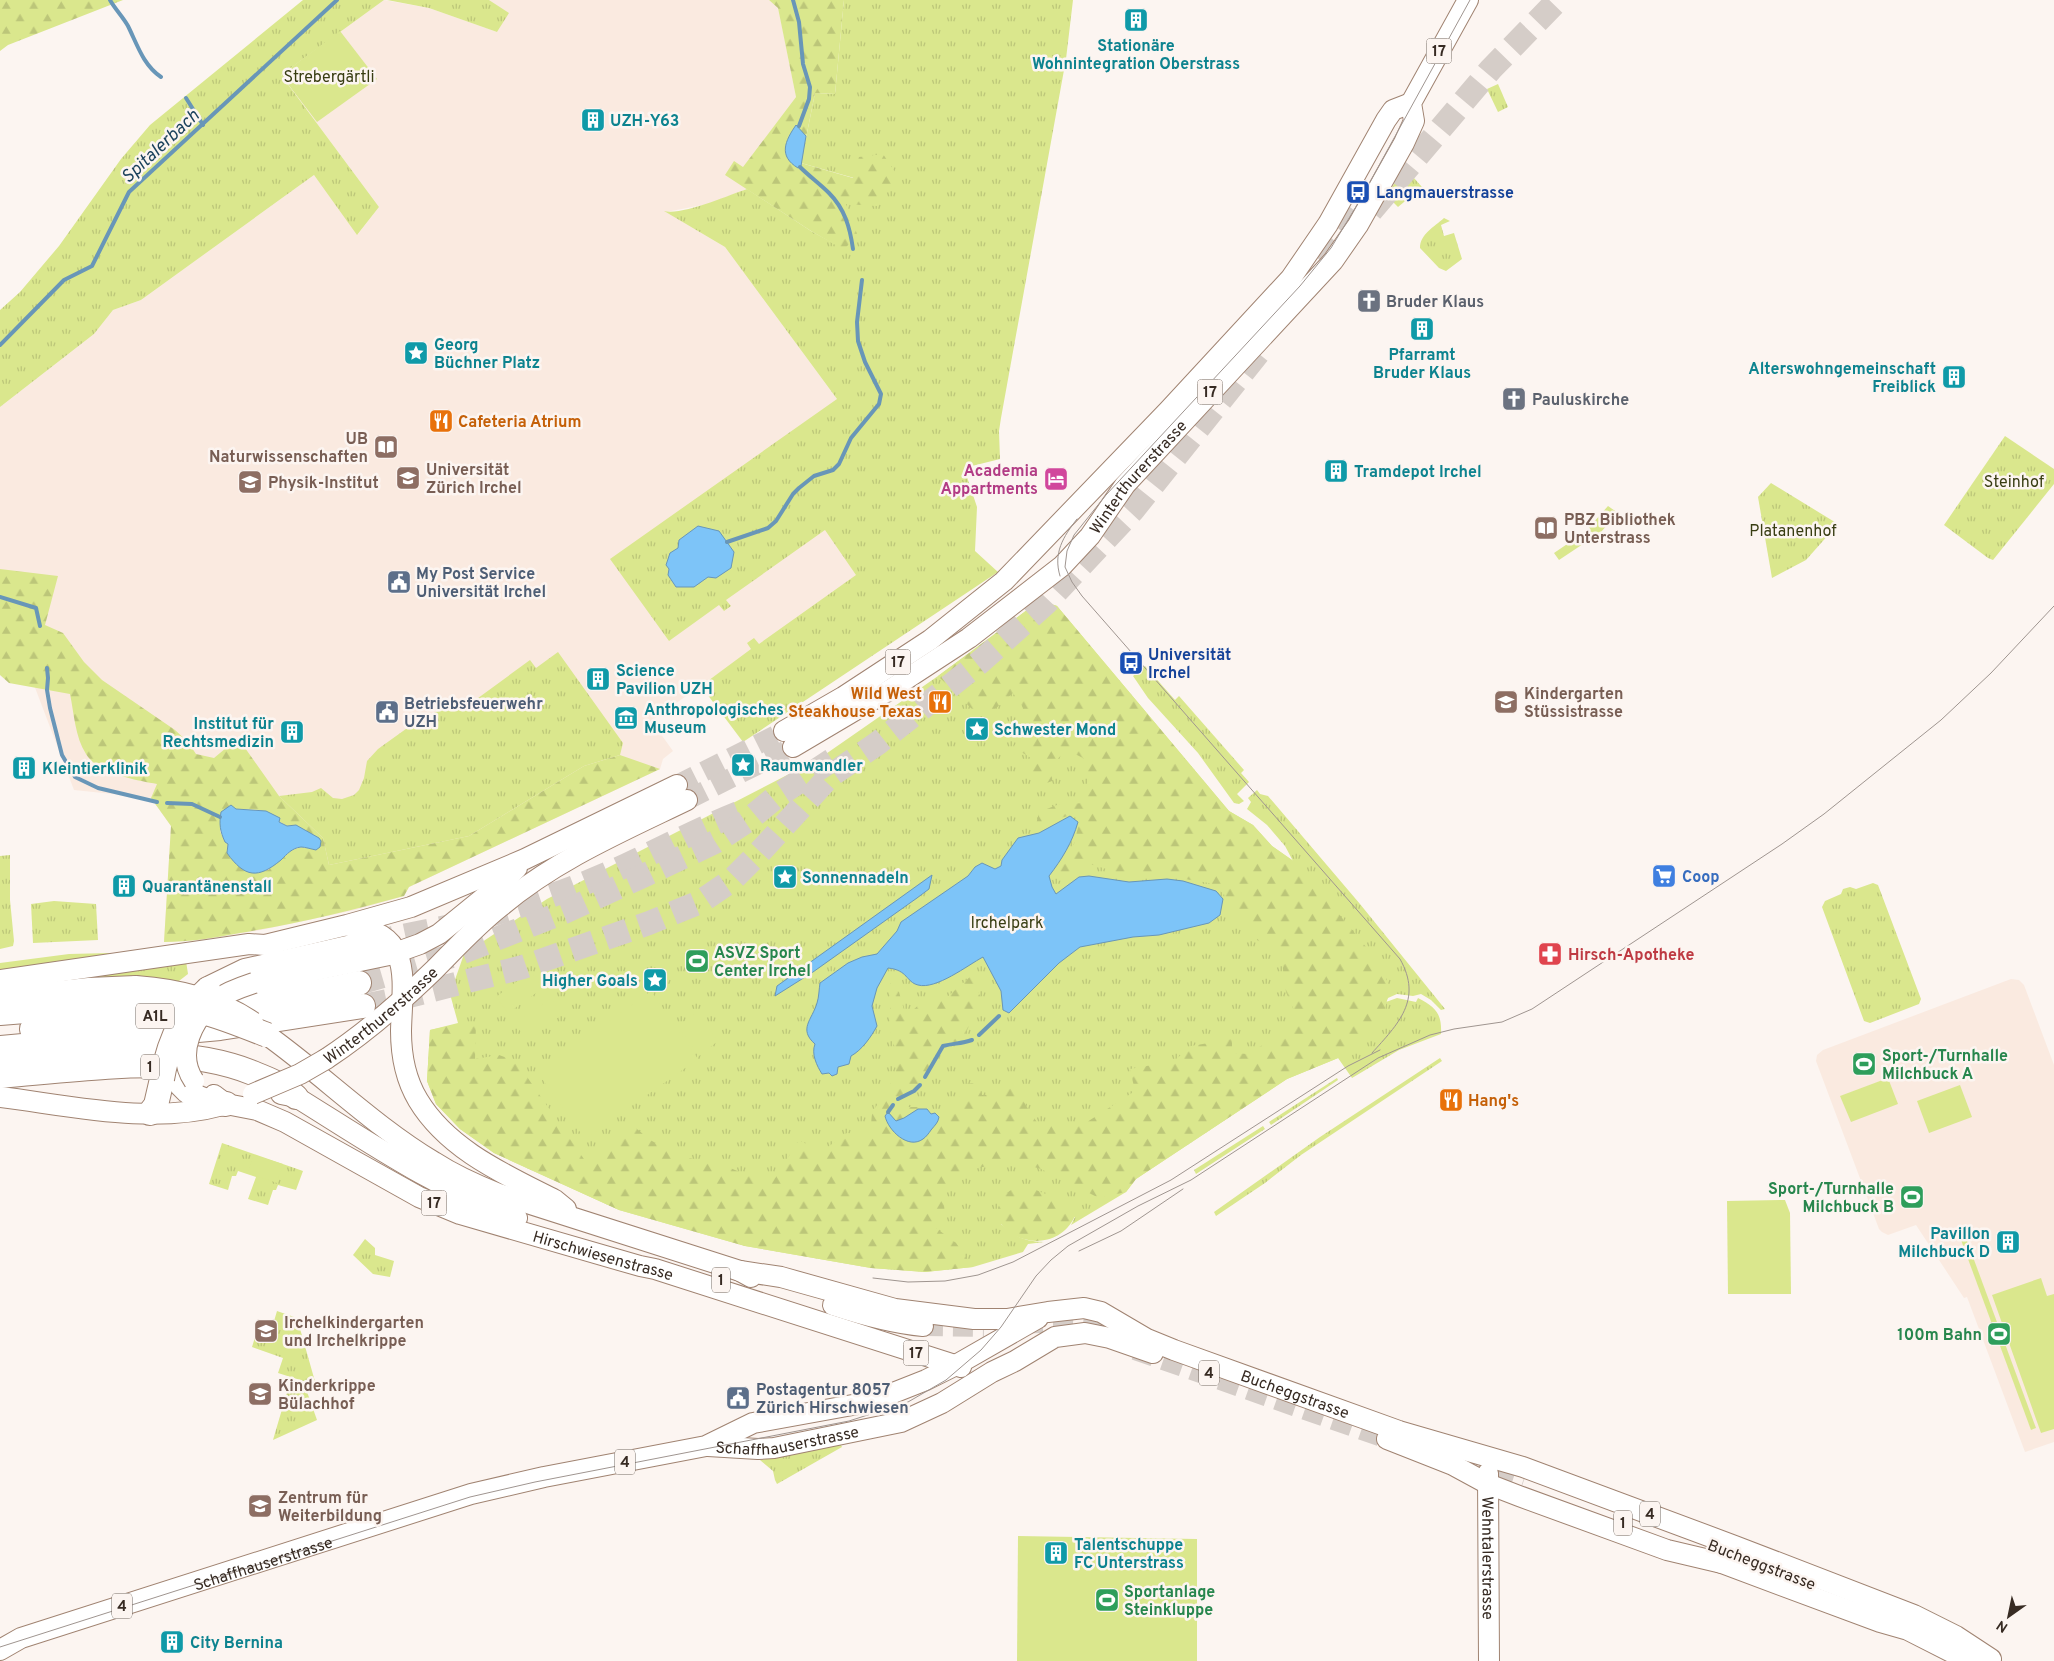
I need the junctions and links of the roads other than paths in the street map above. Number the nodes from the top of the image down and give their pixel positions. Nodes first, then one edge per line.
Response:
1 (1468, 0) edge
2 (1411, 103) junction
3 (525, 860) junction
4 (347, 925) junction
5 (386, 951) junction
6 (0, 980) edge
7 (136, 994) junction
8 (0, 997) edge
9 (403, 997) junction
10 (0, 1013) edge
11 (0, 1033) edge
12 (267, 1035) joint
13 (0, 1048) edge
14 (0, 1064) edge
15 (0, 1078) edge
16 (178, 1080) junction
17 (0, 1097) edge
18 (296, 1097) junction
19 (226, 1104) junction
20 (150, 1113) junction
21 (520, 1219) junction
22 (585, 1223) junction
23 (655, 1268) junction
24 (740, 1271) junction
25 (1048, 1312) junction
26 (1085, 1333) joint
27 (956, 1365) junction
28 (992, 1372) junction
29 (706, 1446) junction
30 (1489, 1456) junction
31 (1488, 1484) junction
32 (1722, 1564) junction
33 (0, 1634) edge
34 (21, 1638) junction
35 (0, 1650) edge
36 (1993, 1660) edge
37 (1489, 1661) edge
38 (1969, 1661) edge

1 - 2 main road, Winterthurerstrasse / 17
2 - 2 main road, Winterthurerstrasse / 17
3 - 4 main road
3 - 5 main road
3 - 9 main road, Winterthurerstrasse
4 - 5 main road
4 - 6 main road
5 - 9 main road
5 - 16 main road, bridge
5 - 16 highway, bridge
7 - 8 main road
7 - 10 highway
7 - 12 highway, bridge
9 - 19 main road, Winterthurerstrasse, bridge
9 - 22 main road
11 - 13 highway, A1L
12 - 22 main road, 1
14 - 18 highway
15 - 18 main road, 1
16 - 19 highway
16 - 20 highway
17 - 20 main road, Winterthurerstrasse
18 - 21 main road, 1
19 - 20 main road, Winterthurerstrasse
19 - 23 main road, Hirschwiesenstrasse / 17
21 - 23 main road
21 - 24 main road, 1
22 - 24 main road, 1
23 - 27 main road, Hirschwiesenstrasse / 17
24 - 25 main road
25 - 27 main road, Schaffhauserstrasse / 4
25 - 30 main road, Bucheggstrasse / 4
26 - 28 main road, Schaffhauserstrasse / 4
26 - 31 main road, Bucheggstrasse / 4
27 - 28 main road, Hirschwiesenstrasse / 17
27 - 29 main road, Schaffhauserstrasse / 4
28 - 29 main road, Schaffhauserstrasse / 4
29 - 34 main road, Schaffhauserstrasse / 4
30 - 31 main road, Wehntalerstrasse
30 - 36 main road, 4
31 - 32 main road, 4
31 - 37 main road, Wehntalerstrasse
32 - 36 main road, Bucheggstrasse / 1
32 - 38 main road, Bucheggstrasse / 1
33 - 34 main road, 4
34 - 35 main road, Schaffhauserstrasse / 4

